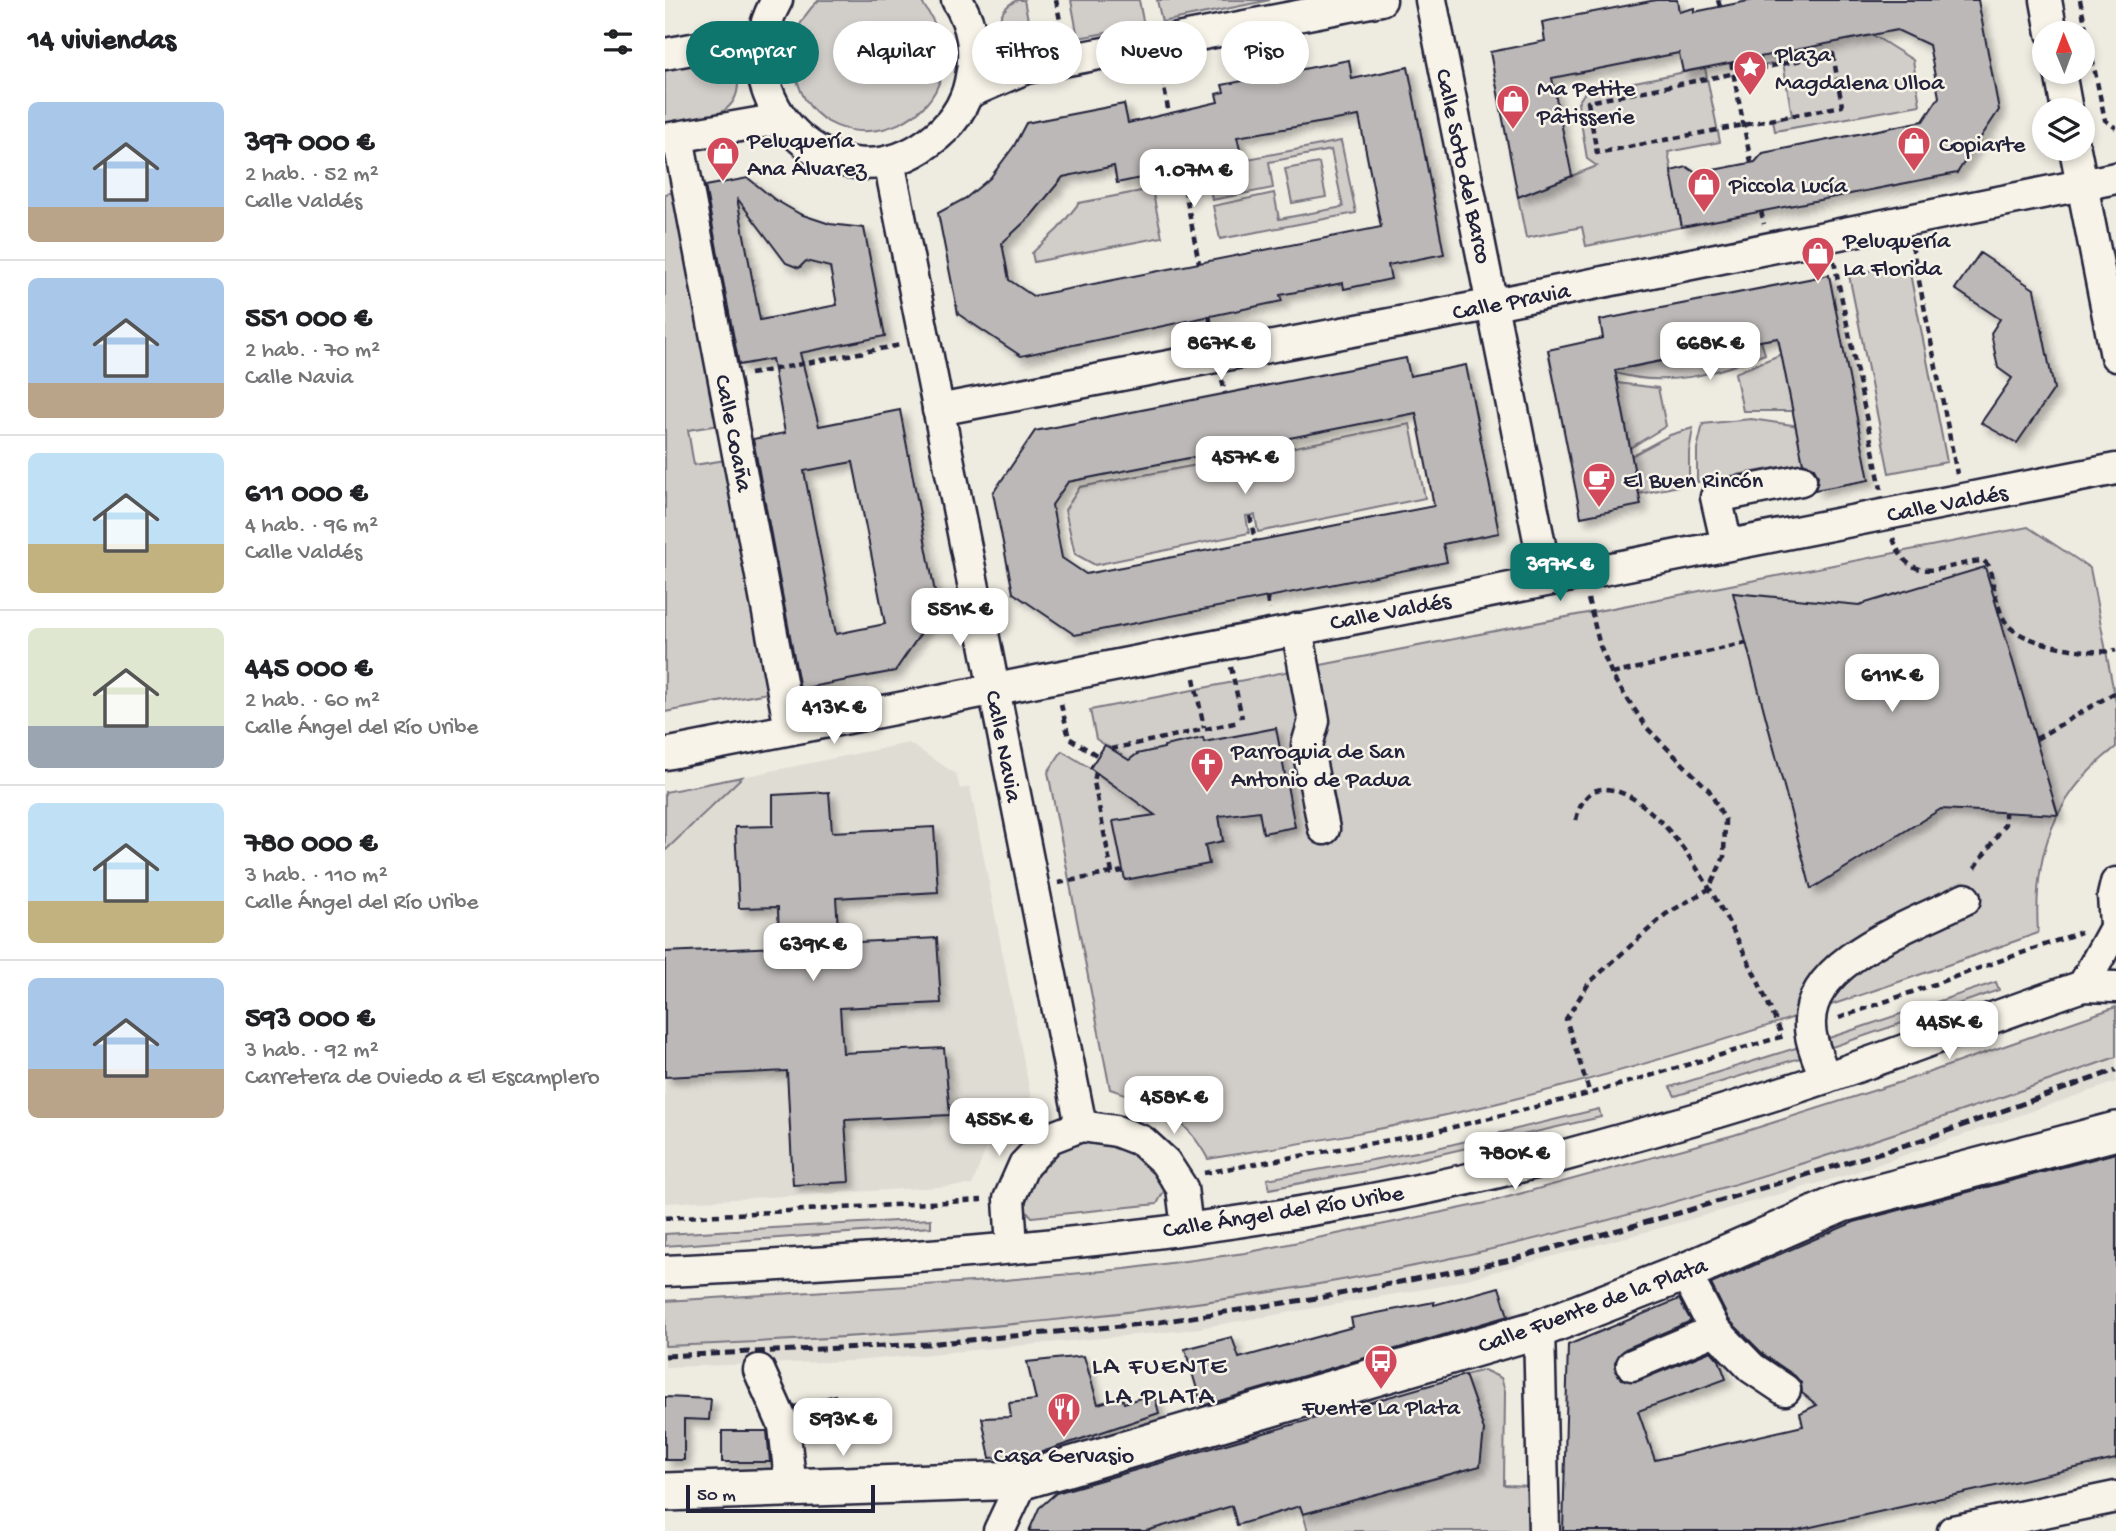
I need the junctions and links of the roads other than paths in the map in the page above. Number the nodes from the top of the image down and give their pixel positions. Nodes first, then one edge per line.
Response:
1 (777, 0) edge
2 (957, 0) edge
3 (1381, 0) edge
4 (1431, 0) edge
5 (2046, 0) edge
6 (768, 21) edge
7 (2050, 21) edge
8 (686, 50) edge
9 (665, 54) edge
10 (764, 84) edge
11 (968, 93) junction
12 (780, 119) junction
13 (671, 138) edge
14 (889, 160) junction
15 (2077, 161) edge
16 (2116, 178) edge
17 (2082, 185) junction
18 (1494, 304) junction
19 (2116, 356) edge
20 (938, 410) junction
21 (2116, 469) edge
22 (1801, 480) dead end
23 (1727, 545) junction
24 (1547, 580) junction
25 (1297, 629) junction
26 (994, 688) junction
27 (790, 729) junction
28 (665, 754) edge
29 (1324, 829) dead end
30 (2116, 883) edge
31 (1965, 899) dead end
32 (2115, 929) edge
33 (2083, 986) junction
34 (2116, 987) edge
35 (1825, 1078) junction
36 (1081, 1126) junction
37 (2116, 1131) edge
38 (1187, 1228) junction
39 (1012, 1247) junction
40 (665, 1271) edge
41 (1685, 1272) junction
42 (1539, 1329) junction
43 (1715, 1330) junction
44 (1632, 1365) dead end
45 (759, 1370) dead end
46 (1785, 1390) dead end
47 (1023, 1480) junction
48 (792, 1488) junction
49 (665, 1492) edge
50 (2116, 1497) edge
51 (999, 1531) edge
52 (1544, 1531) edge
53 (1953, 1531) edge

1 - 6 street
2 - 11 street
3 - 11 street
4 - 18 street, Calle Soto del Barco
5 - 7 street
8 - 9 street
10 - 12 street
11 - 14 street
12 - 13 street
12 - 14 street
13 - 27 street, Calle Coaña
14 - 20 street, Calle Navia
15 - 17 street
16 - 17 street, Calle Pravia
17 - 18 street, Calle Pravia
17 - 19 street
18 - 20 street, Calle Pravia
18 - 24 street, Calle Soto del Barco
20 - 26 street, Calle Navia
21 - 23 street, Calle Valdés
22 - 23 street
23 - 24 street, Calle Valdés
24 - 25 street, Calle Valdés
25 - 26 street, Calle Valdés
25 - 29 street
26 - 27 street, Calle Valdés
26 - 36 street, Calle Navia
27 - 28 street, Calle Valdés
30 - 32 street
31 - 35 street
32 - 33 street
33 - 34 street, Calle Ángel del Río Uribe
33 - 35 street, Calle Ángel del Río Uribe
35 - 38 street, Calle Ángel del Río Uribe
36 - 38 street
36 - 39 street
37 - 41 main road, Calle Fuente de la Plata
38 - 39 street, Calle Ángel del Río Uribe
39 - 40 street, Calle Ángel del Río Uribe
41 - 42 main road, Calle Fuente de la Plata
41 - 43 street
42 - 47 main road, Calle Fuente de la Plata
42 - 52 street
43 - 44 street
43 - 46 street
45 - 48 street
47 - 48 main road, Calle Fuente de la Plata
47 - 51 street
48 - 49 main road, Calle Fuente de la Plata
50 - 53 street

